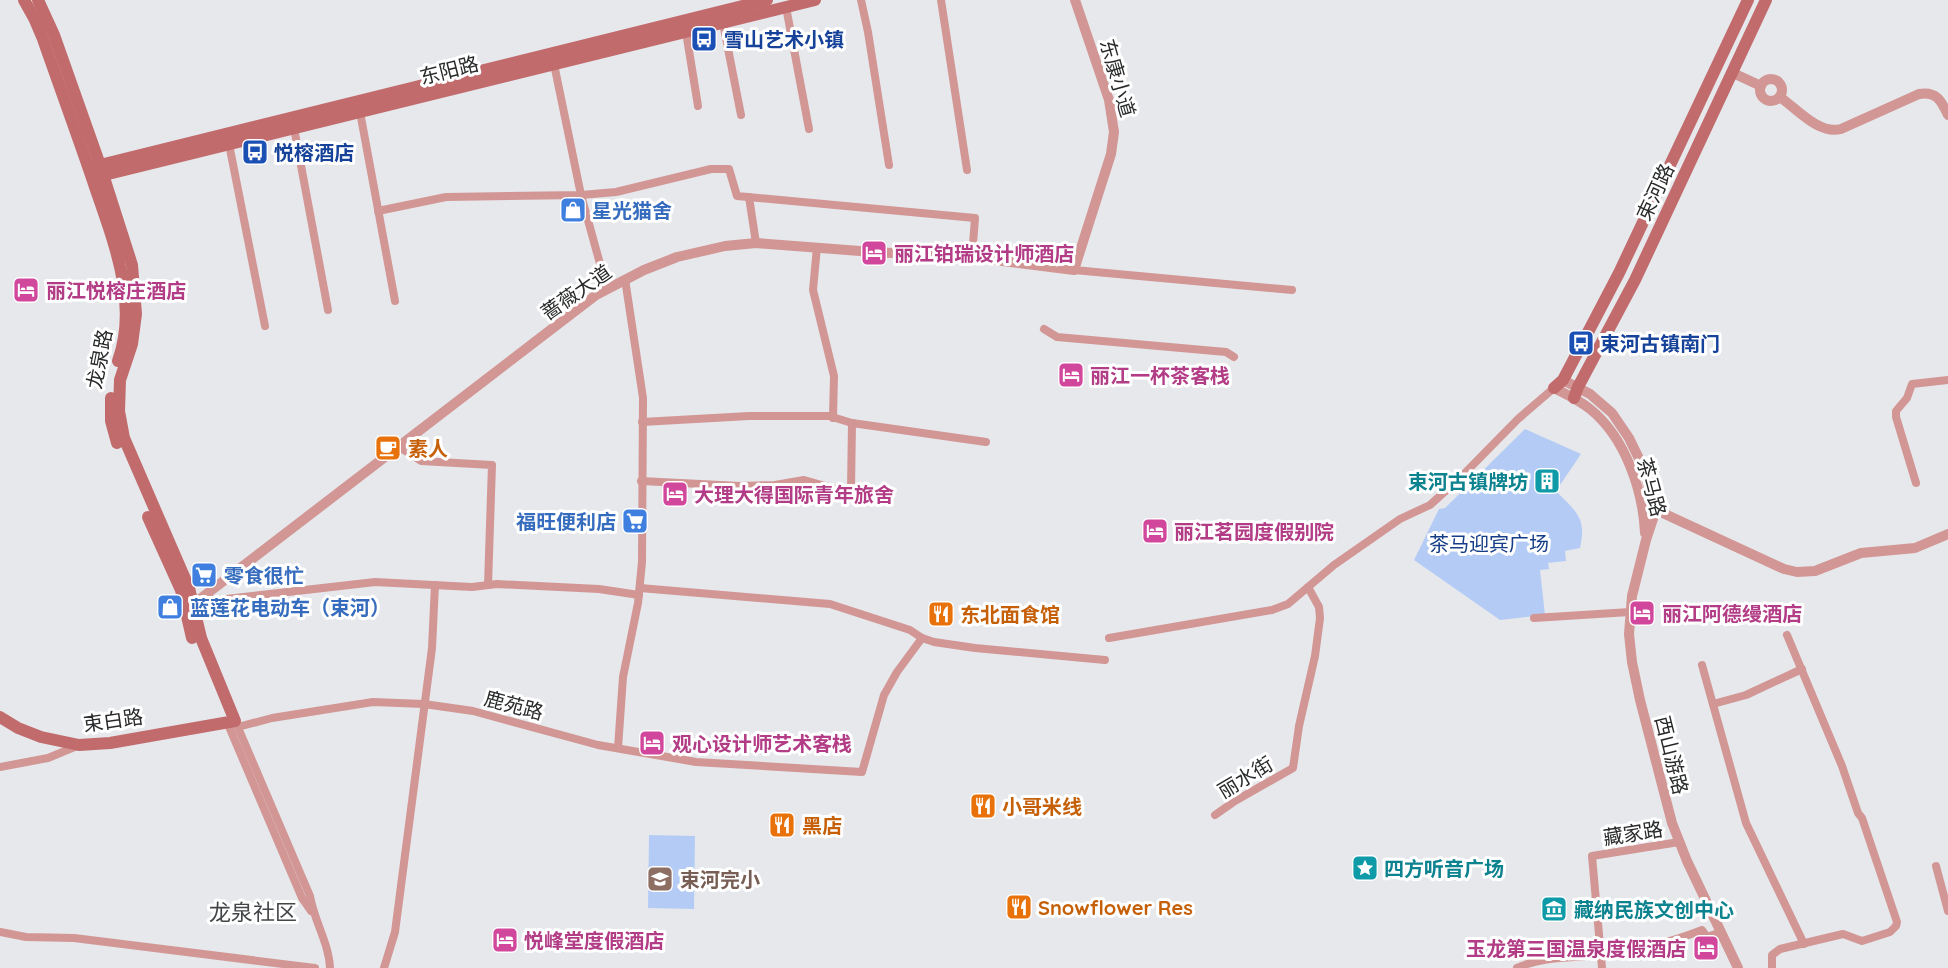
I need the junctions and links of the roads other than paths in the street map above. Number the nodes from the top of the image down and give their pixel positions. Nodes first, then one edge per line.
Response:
1 (24, 0) edge
2 (38, 0) edge
3 (766, 0) edge
4 (815, 0) edge
5 (861, 0) edge
6 (941, 0) edge
7 (1075, 0) edge
8 (1748, 0) edge
9 (1766, 0) edge
10 (786, 7) junction
11 (723, 23) junction
12 (686, 32) junction
13 (554, 64) junction
14 (1733, 73) junction
15 (1761, 86) junction
16 (1780, 97) junction
17 (698, 106) dead end
18 (360, 112) junction
19 (741, 115) dead end
20 (1948, 115) edge
21 (294, 128) junction
22 (809, 129) dead end
23 (229, 144) junction
24 (889, 165) dead end
25 (967, 170) dead end
26 (96, 172) junction
27 (581, 195) junction
28 (749, 197) junction
29 (378, 211) junction
30 (756, 243) junction
31 (817, 247) junction
32 (972, 257) junction
33 (1074, 270) junction
34 (625, 279) junction
35 (607, 289) junction
36 (1292, 290) dead end
37 (394, 301) dead end
38 (328, 310) dead end
39 (265, 326) dead end
40 (1044, 329) dead end
41 (1234, 357) dead end
42 (1948, 380) edge
43 (1558, 384) junction
44 (1576, 393) junction
45 (833, 417) junction
46 (642, 422) junction
47 (852, 423) junction
48 (986, 442) dead end
49 (399, 447) junction
50 (641, 481) junction
51 (1916, 483) dead end
52 (1654, 509) junction
53 (1948, 534) edge
54 (1646, 540) junction
55 (435, 585) junction
56 (488, 585) junction
57 (1308, 587) junction
58 (640, 591) junction
59 (203, 597) junction
60 (189, 608) junction
61 (1630, 612) junction
62 (1534, 618) dead end
63 (1787, 635) dead end
64 (922, 638) junction
65 (1109, 639) dead end
66 (1105, 660) dead end
67 (1702, 665) dead end
68 (1802, 669) junction
69 (424, 704) junction
70 (1713, 704) junction
71 (0, 717) edge
72 (233, 723) junction
73 (79, 745) junction
74 (618, 748) junction
75 (0, 767) edge
76 (1215, 815) dead end
77 (1679, 842) junction
78 (1936, 866) dead end
79 (1948, 911) edge
80 (0, 932) edge
81 (1721, 932) junction
82 (1804, 944) junction
83 (1601, 955) junction
84 (238, 958) junction
85 (237, 968) edge
86 (315, 968) edge
87 (330, 968) edge
88 (384, 968) edge
89 (1517, 968) edge
90 (1602, 968) edge
91 (1738, 968) edge
92 (1772, 968) edge

1 - 26 main road, 龙泉路
2 - 26 main road, 龙泉路
3 - 26 main road, 东阳路
4 - 10 main road, 东阳路
5 - 24 street
6 - 25 street
7 - 33 street, 东康小道
8 - 43 main road, 束河路
9 - 14 main road, 束河路
10 - 11 main road, 东阳路
10 - 22 street
11 - 12 main road, 东阳路
11 - 19 street
12 - 13 main road, 东阳路
12 - 17 street
13 - 18 main road, 东阳路
13 - 27 street
14 - 15 street
14 - 44 main road, 束河路
15 - 16 street
15 - 16 street
16 - 20 street
18 - 21 main road, 东阳路
18 - 29 street
21 - 23 main road, 东阳路
21 - 38 street
23 - 26 main road, 东阳路
23 - 39 street
26 - 60 main road, 龙泉路
27 - 28 street
27 - 29 street
27 - 35 street
28 - 30 street
28 - 32 street
29 - 37 street
30 - 31 street, 蔷薇大道
30 - 34 street, 蔷薇大道
31 - 32 street, 蔷薇大道
31 - 45 street
32 - 33 street, 蔷薇大道
33 - 36 street
34 - 35 street, 蔷薇大道
34 - 46 street
35 - 49 street, 蔷薇大道
40 - 41 street
42 - 51 street
43 - 44 street, 茶马路
43 - 57 street
44 - 52 street, 茶马路
44 - 54 street, 茶马路
45 - 46 street
45 - 47 street
46 - 50 street
47 - 48 street
47 - 50 street
49 - 56 street
49 - 59 street, 蔷薇大道
50 - 58 street
52 - 53 street
52 - 54 street, 茶马路
54 - 61 street, 西山游路
55 - 56 street
55 - 59 street
55 - 69 street
56 - 58 street
57 - 65 street
57 - 76 street, 丽水街
58 - 64 street
58 - 74 street
59 - 60 street, 蔷薇大道
60 - 72 main road, 龙泉路
61 - 62 street
61 - 77 street, 西山游路
63 - 68 street
64 - 66 street
64 - 74 street, 鹿苑路
67 - 70 street
68 - 70 street
68 - 82 street
69 - 72 street, 鹿苑路
69 - 74 street, 鹿苑路
69 - 88 street
70 - 82 street
71 - 73 main road, 束白路
72 - 73 main road, 束白路
72 - 87 street
73 - 75 street
77 - 81 street, 西山游路
77 - 83 street, 藏家路
78 - 79 street
80 - 84 street
81 - 83 street
81 - 91 street, 西山游路
82 - 92 street
83 - 89 street
83 - 90 street
84 - 85 street
84 - 86 street

